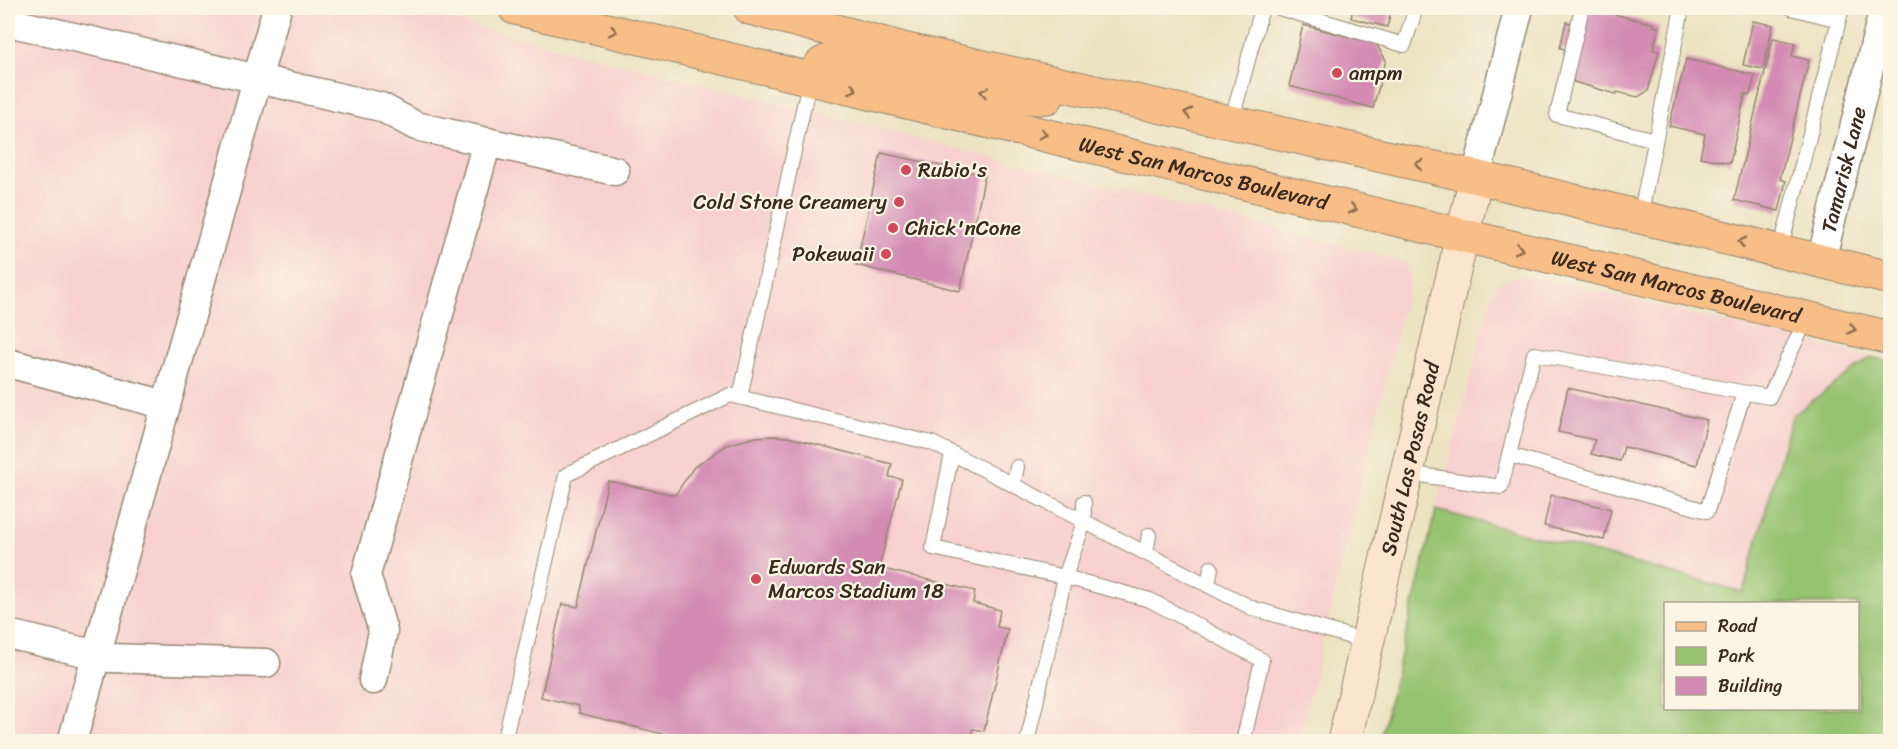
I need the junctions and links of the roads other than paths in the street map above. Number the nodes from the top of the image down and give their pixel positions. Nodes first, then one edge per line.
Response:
1 (276, 8) edge
2 (516, 8) edge
3 (750, 8) edge
4 (1262, 8) edge
5 (1279, 8) edge
6 (1416, 8) edge
7 (1519, 8) edge
8 (1582, 8) edge
9 (1682, 8) edge
10 (1791, 8) edge
11 (1884, 8) edge
12 (1841, 14) edge
13 (8, 22) edge
14 (257, 78) junction
15 (810, 78) junction
16 (1084, 89) junction
17 (1231, 123) junction
18 (1655, 140) junction
19 (487, 142) junction
20 (615, 171) dead end
21 (1476, 177) junction
22 (1640, 217) junction
23 (1462, 235) junction
24 (1780, 251) junction
25 (1821, 261) junction
26 (1890, 278) edge
27 (1807, 318) junction
28 (1890, 338) edge
29 (8, 363) edge
30 (1744, 393) junction
31 (740, 397) junction
32 (166, 405) junction
33 (952, 453) junction
34 (1509, 455) junction
35 (1017, 467) dead end
36 (1407, 473) junction
37 (1013, 485) junction
38 (1084, 502) dead end
39 (1084, 522) junction
40 (1149, 535) dead end
41 (1146, 553) junction
42 (1211, 568) dead end
43 (1065, 577) junction
44 (1208, 585) junction
45 (8, 634) edge
46 (1368, 642) junction
47 (96, 654) junction
48 (266, 663) dead end
49 (373, 680) dead end
50 (505, 738) dead end
51 (72, 741) edge
52 (1027, 741) edge
53 (1243, 741) edge
54 (1344, 741) edge

1 - 14 street
2 -> 15 main road, West San Marcos Boulevard
3 - 16 main road
4 - 17 lane
5 - 6 lane
7 - 21 street
8 - 18 lane
9 - 18 lane
10 - 12 lane
11 - 25 street, Tamarisk Lane
12 - 24 lane
13 - 14 street
14 - 19 street
14 - 32 street
16 -> 15 main road
15 -> 23 main road, West San Marcos Boulevard
15 - 31 lane
17 -> 16 main road
21 -> 17 main road
18 - 22 lane
19 - 20 street
19 - 49 street
21 - 22 main road
21 - 23 main road, South Las Posas Road
24 -> 22 main road
23 -> 27 main road, West San Marcos Boulevard
23 - 36 main road, South Las Posas Road
24 - 25 main road
25 - 26 main road
27 -> 28 main road, West San Marcos Boulevard
27 - 30 lane
29 - 32 street
30 - 34 lane
30 - 34 lane
31 - 33 lane
31 - 50 lane
32 - 47 street
33 - 37 lane
33 - 43 lane
34 - 36 lane
35 - 37 lane
36 - 46 main road, South Las Posas Road
37 - 39 lane
38 - 39 lane
39 - 41 lane
39 - 43 lane
40 - 41 lane
41 - 44 lane
42 - 44 lane
43 - 52 lane
43 - 53 lane
44 - 46 lane
45 - 47 street
46 - 54 main road, South Las Posas Road
47 - 48 street
47 - 51 street

